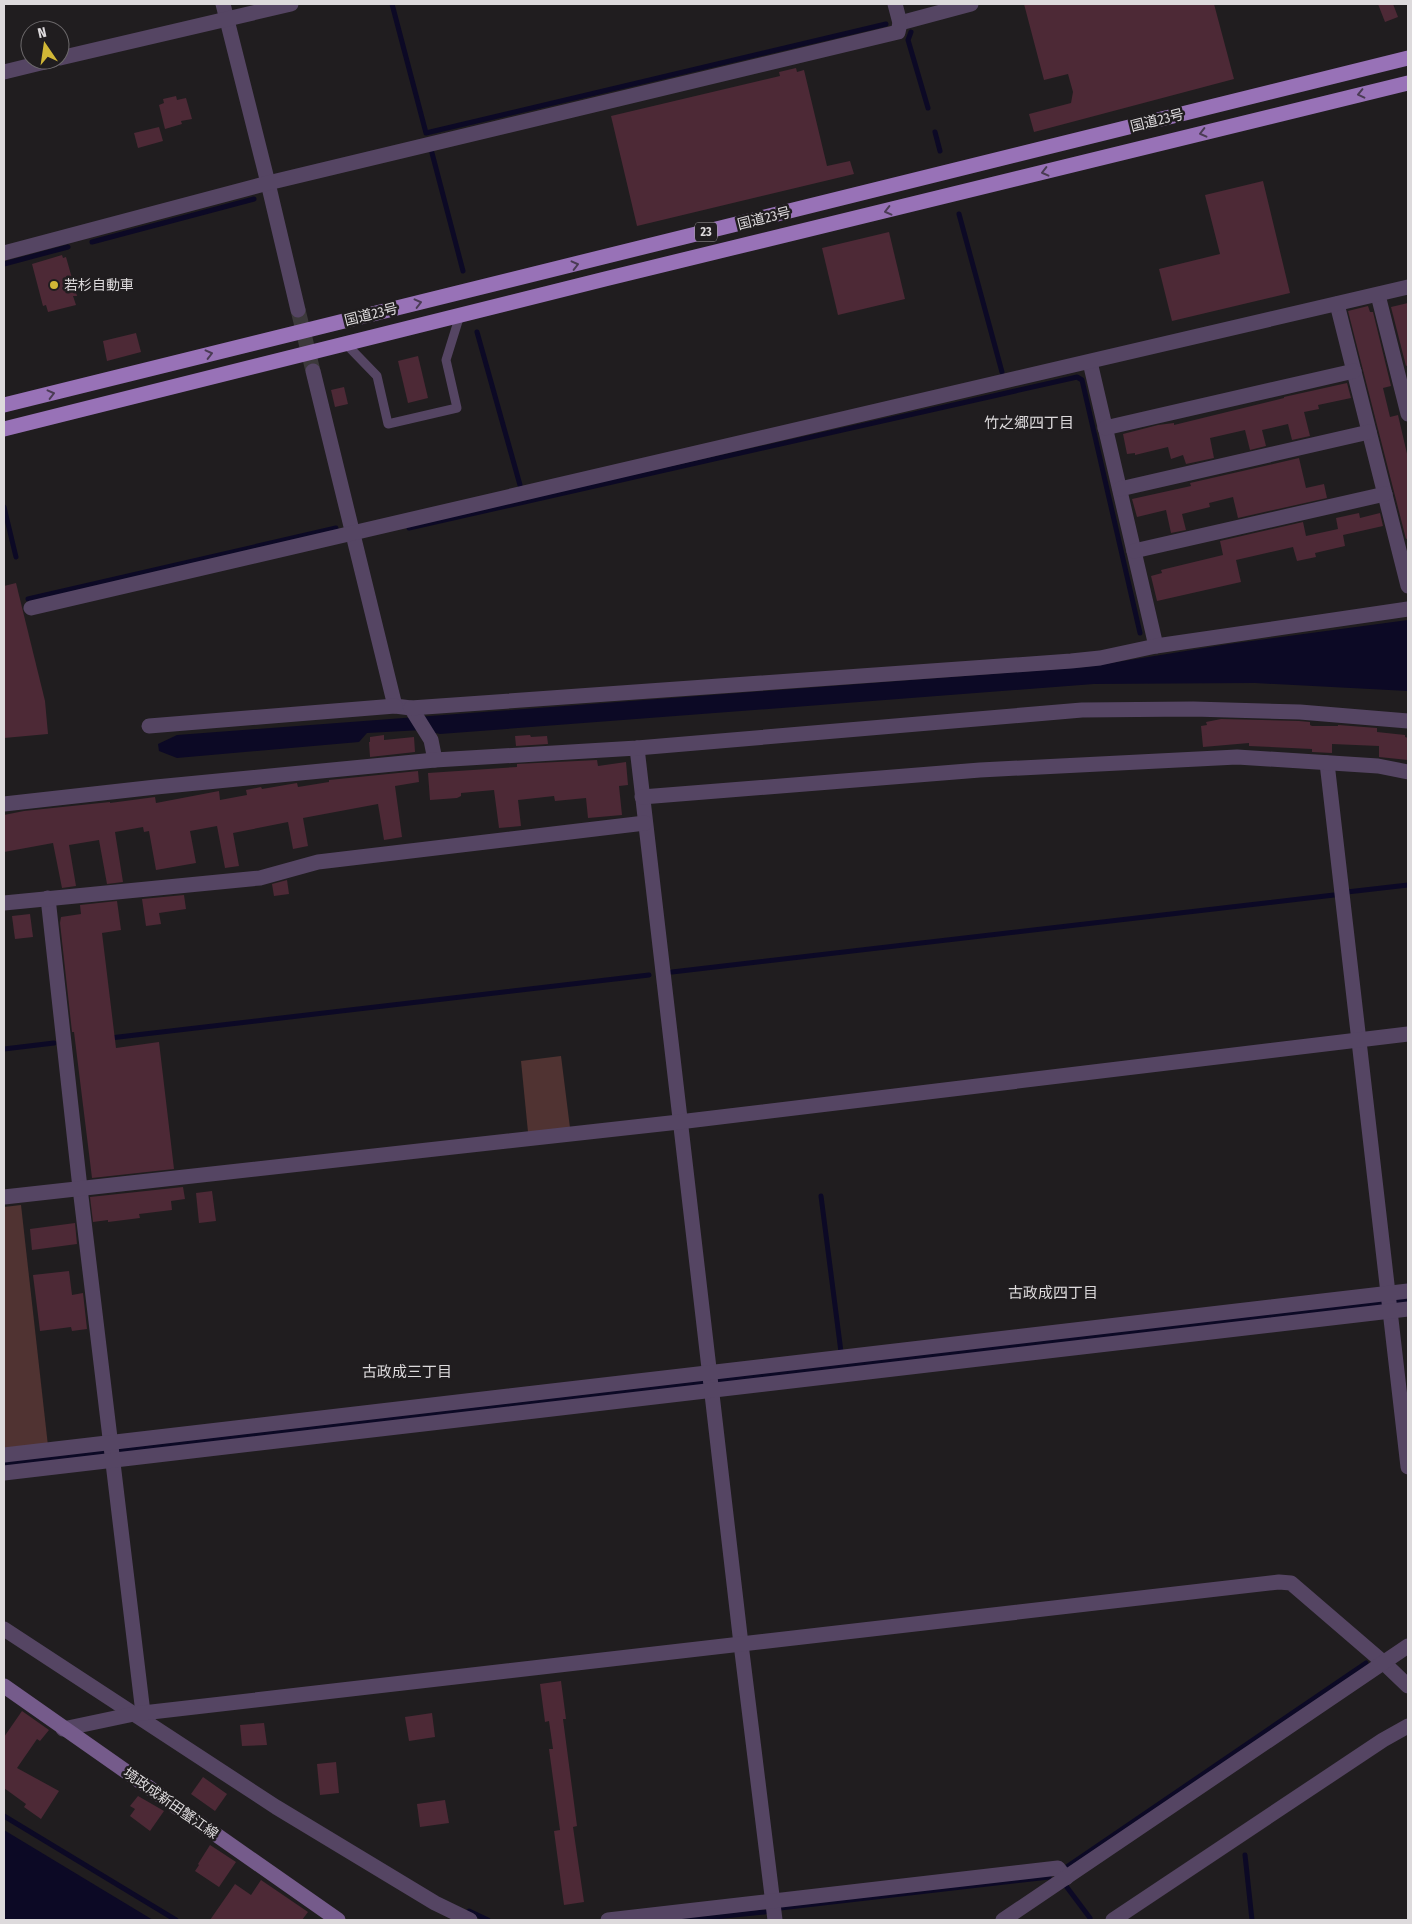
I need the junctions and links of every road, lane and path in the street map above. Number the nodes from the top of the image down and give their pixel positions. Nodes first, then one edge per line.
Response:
1 (223, 4) edge
2 (291, 4) edge
3 (895, 4) edge
4 (971, 4) edge
5 (227, 19) junction
6 (900, 23) junction
7 (70, 56) edge
8 (1408, 58) edge
9 (20, 68) edge
10 (4, 72) edge
11 (1408, 83) edge
12 (268, 182) junction
13 (4, 253) edge
14 (1408, 287) edge
15 (1378, 295) junction
16 (1337, 304) junction
17 (298, 310) tunnel mouth
18 (460, 315) junction
19 (346, 344) junction
20 (1090, 362) junction
21 (313, 371) tunnel mouth
22 (1354, 371) junction
23 (4, 406) edge
24 (1408, 414) edge
25 (1106, 428) junction
26 (4, 429) edge
27 (1369, 432) junction
28 (1120, 489) junction
29 (1385, 494) junction
30 (352, 534) junction
31 (1134, 551) junction
32 (1408, 586) edge
33 (31, 608) dead end
34 (1408, 609) edge
35 (1156, 646) junction
36 (395, 706) junction
37 (413, 711) junction
38 (1408, 720) edge
39 (149, 726) dead end
40 (637, 748) junction
41 (435, 760) junction
42 (1327, 763) junction
43 (1408, 772) edge
44 (642, 796) junction
45 (4, 804) edge
46 (645, 823) junction
47 (48, 898) junction
48 (4, 903) edge
49 (1408, 1034) edge
50 (1358, 1040) junction
51 (680, 1122) junction
52 (80, 1188) junction
53 (4, 1197) edge
54 (1408, 1291) edge
55 (1387, 1294) junction
56 (1408, 1309) edge
57 (1390, 1312) junction
58 (709, 1372) junction
59 (711, 1391) junction
60 (111, 1444) junction
61 (4, 1455) edge
62 (113, 1460) junction
63 (1408, 1467) edge
64 (4, 1472) edge
65 (4, 1628) edge
66 (741, 1644) junction
67 (1408, 1646) edge
68 (1384, 1663) junction
69 (4, 1686) edge
70 (1408, 1686) edge
71 (139, 1714) junction
72 (1408, 1726) edge
73 (64, 1728) junction
74 (1066, 1878) junction
75 (773, 1901) junction
76 (338, 1920) edge
77 (470, 1920) edge
78 (608, 1920) edge
79 (775, 1920) edge
80 (1003, 1920) edge
81 (1113, 1920) edge

1 - 5 street
2 - 5 street
3 - 6 street
4 - 6 street
5 - 7 street
5 - 12 street
6 - 12 street
23 -> 8 highway, 国道23号 / 23
9 - 10 street
11 -> 18 highway, 国道23号 / 23
12 - 13 street
12 - 17 street
14 - 15 street
15 - 16 street
15 - 24 street
16 - 20 street
16 - 22 street
18 - 19 highway, 国道23号 / 23
18 - 19 lane
19 - 26 highway, 国道23号 / 23
20 - 25 street
20 - 30 street
21 - 30 street
22 - 25 street
22 - 27 street
25 - 28 street
27 - 28 street
27 - 29 street
28 - 31 street
29 - 31 street
29 - 32 street
30 - 33 street
30 - 36 street
31 - 35 street
34 - 35 street
35 - 37 street
36 - 37 street
36 - 39 street
37 - 41 street
38 - 40 street
40 - 41 street
40 - 44 street
41 - 45 street
42 - 43 street
42 - 44 street
42 - 50 street
44 - 46 street
46 - 47 street
46 - 51 street
47 - 48 street
47 - 52 street
49 - 50 street
50 - 51 street
50 - 55 street
51 - 52 street
51 - 58 street
52 - 53 street
52 - 60 street
54 - 55 street
55 - 57 street
55 - 58 street
56 - 57 street
57 - 59 street
57 - 63 street
58 - 59 street
58 - 60 street
59 - 62 street
59 - 66 street
60 - 61 street
60 - 62 street
62 - 64 street
62 - 71 street
65 - 71 street
66 - 68 street
66 - 71 street
66 - 75 street
67 - 68 street
68 - 70 street
68 - 74 street
69 - 73 main road, 境政成新田蟹江線
71 - 73 street
71 - 77 street
72 - 81 street
73 - 76 main road, 境政成新田蟹江線
74 - 75 street
74 - 80 street
75 - 78 street
75 - 79 street

